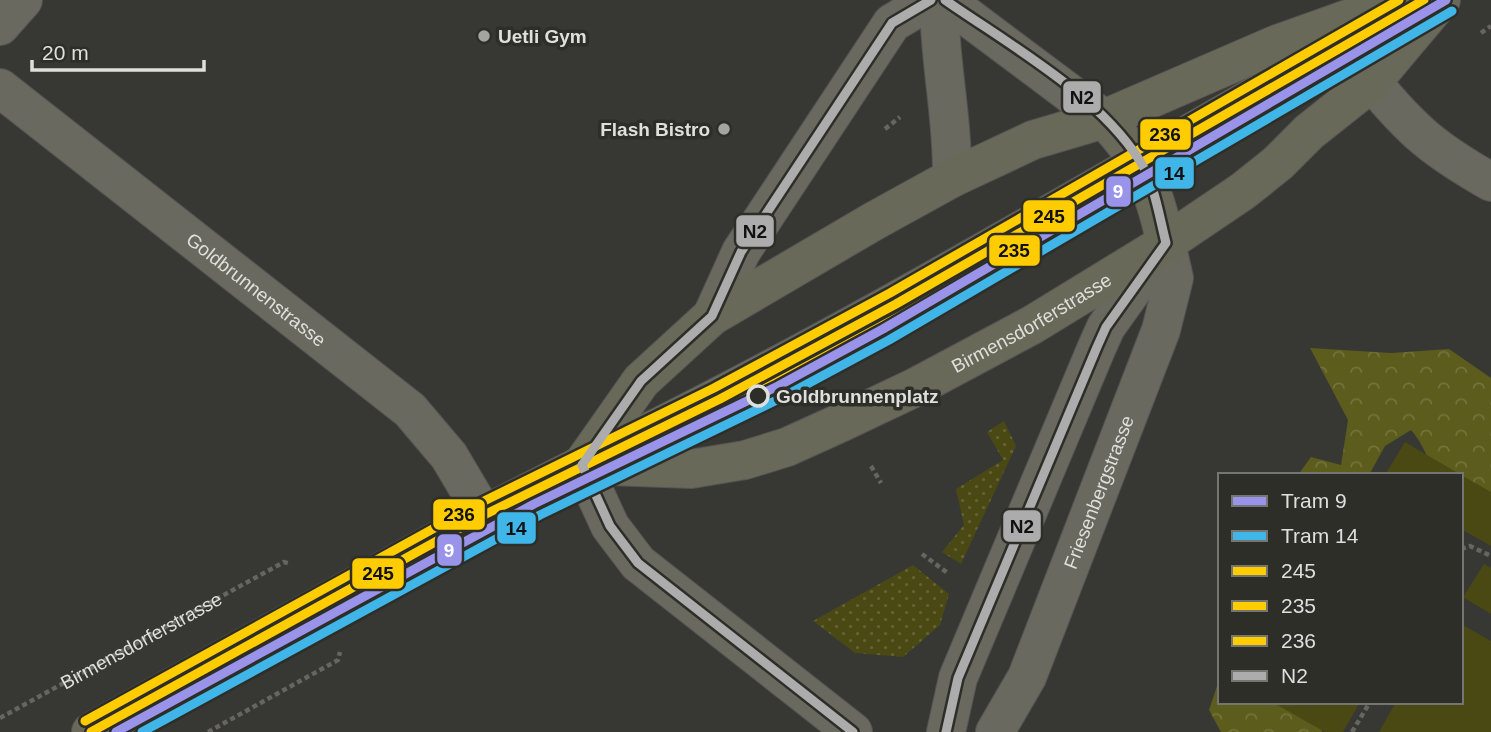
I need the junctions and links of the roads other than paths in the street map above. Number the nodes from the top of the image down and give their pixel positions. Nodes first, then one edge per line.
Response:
1 (23, 0) edge
2 (931, 0) edge
3 (939, 0) edge
4 (946, 0) edge
5 (1401, 0) edge
6 (1424, 0) edge
7 (1441, 0) edge
8 (0, 26) edge
9 (1372, 82) junction
10 (0, 88) edge
11 (1104, 119) junction
12 (1141, 163) junction
13 (952, 178) junction
14 (1491, 182) edge
15 (1166, 243) junction
16 (712, 316) junction
17 (582, 465) junction
18 (484, 515) junction
19 (91, 732) edge
20 (853, 732) edge
21 (946, 732) edge
22 (995, 732) edge

1 - 8 street
2 - 16 street
3 - 13 street
4 - 11 street
5 - 11 main road, Birmensdorferstrasse
6 - 12 street, Birmensdorferstrasse
7 - 9 main road, Birmensdorferstrasse
9 - 14 street
9 - 15 main road, Birmensdorferstrasse
10 - 18 street, Goldbrunnenstrasse
11 - 12 main road
11 - 13 main road, Birmensdorferstrasse
12 - 15 main road
12 - 17 street, Birmensdorferstrasse
13 - 16 main road, Birmensdorferstrasse
15 - 17 main road, Birmensdorferstrasse
15 - 21 street
15 - 22 street, Friesenbergstrasse
16 - 17 main road, Birmensdorferstrasse
17 - 18 main road, Birmensdorferstrasse
17 - 20 street
18 - 19 main road, Birmensdorferstrasse

